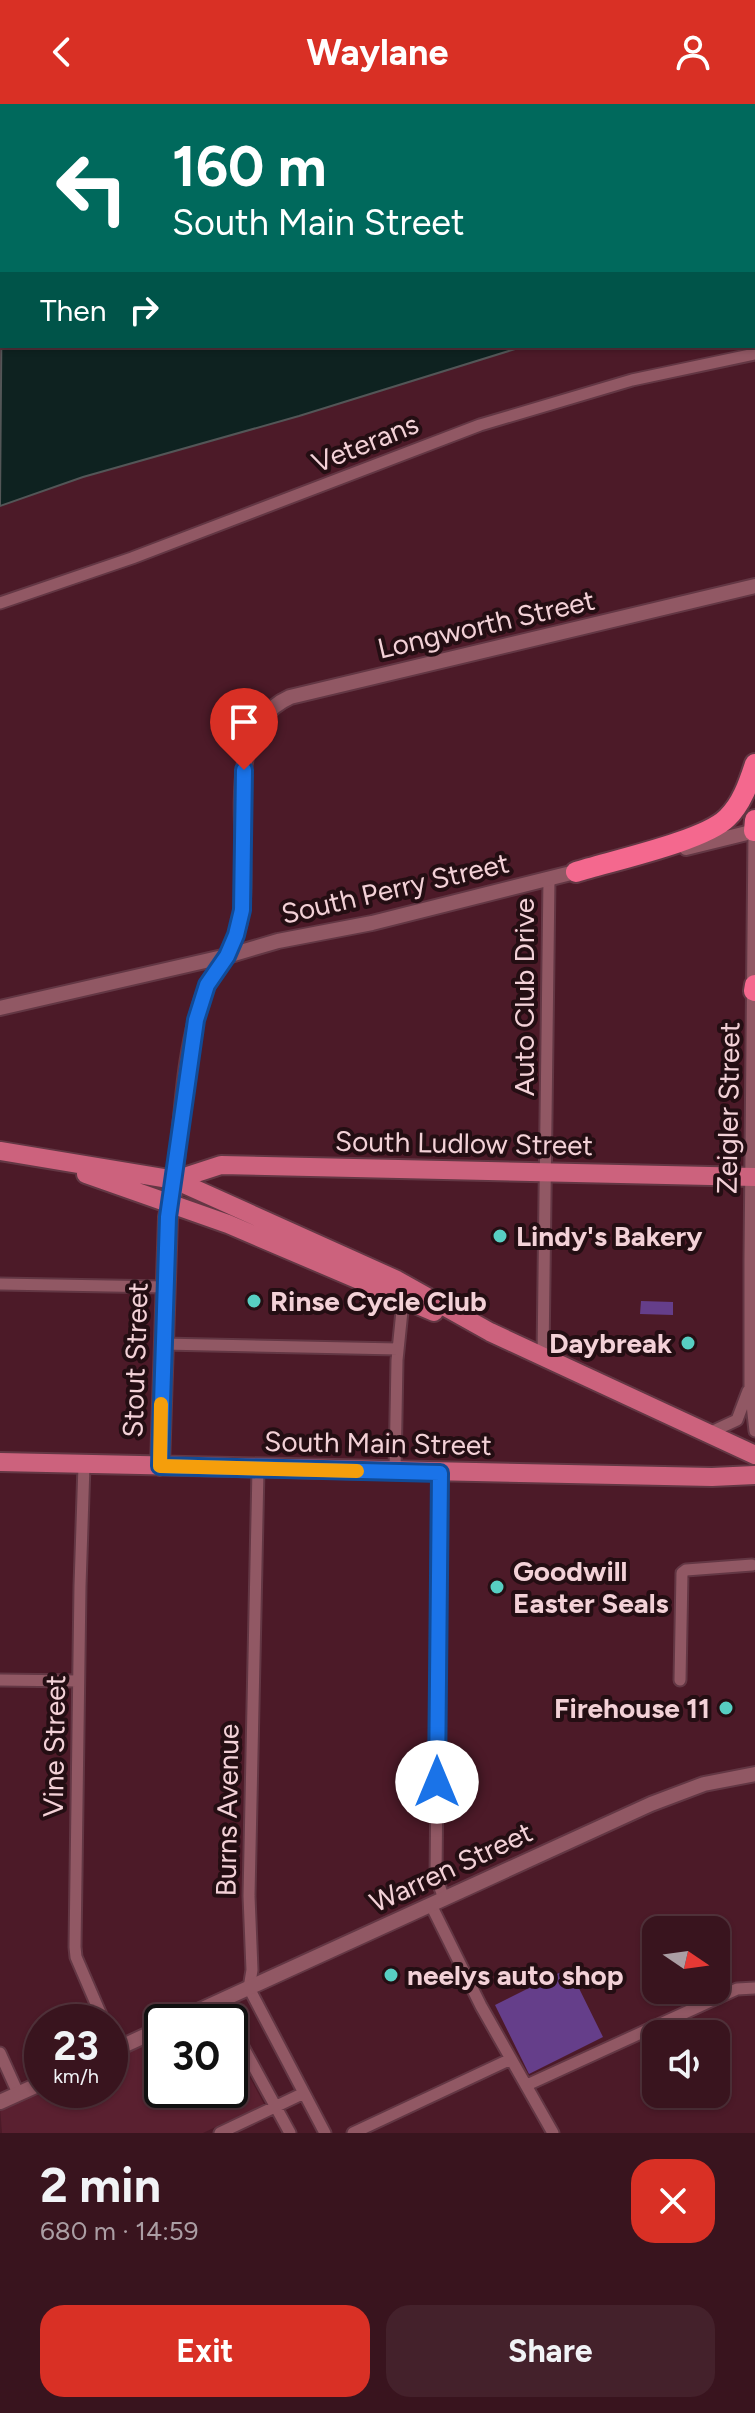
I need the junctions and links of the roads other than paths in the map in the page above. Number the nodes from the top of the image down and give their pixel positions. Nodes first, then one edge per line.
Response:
1 (755, 354) edge
2 (755, 586) edge
3 (0, 603) edge
4 (250, 741) joint
5 (755, 764) edge
6 (755, 820) edge
7 (754, 831) edge
8 (576, 872) junction
9 (549, 878) junction
10 (227, 956) junction
11 (755, 985) edge
12 (754, 991) edge
13 (0, 1008) edge
14 (0, 1151) edge
15 (43, 1160) junction
16 (546, 1172) junction
17 (753, 1177) edge
18 (175, 1180) junction
19 (171, 1202) junction
20 (0, 1284) edge
21 (165, 1287) junction
22 (403, 1301) junction
23 (490, 1332) junction
24 (163, 1344) junction
25 (398, 1349) junction
26 (543, 1357) junction
27 (750, 1387) junction
28 (755, 1431) edge
29 (707, 1433) junction
30 (755, 1455) edge
31 (0, 1462) edge
32 (84, 1465) junction
33 (160, 1466) junction
34 (258, 1469) junction
35 (395, 1472) junction
36 (440, 1473) junction
37 (755, 1475) edge
38 (752, 1565) dead end
39 (0, 1680) edge
40 (680, 1680) dead end
41 (78, 1681) junction
42 (755, 1774) edge
43 (437, 1902) junction
44 (249, 1988) junction
45 (755, 1988) edge
46 (218, 2002) joint
47 (96, 2004) edge
48 (214, 2004) edge
49 (0, 2053) edge
50 (248, 2055) edge
51 (511, 2059) junction
52 (527, 2085) junction
53 (24, 2090) edge
54 (18, 2093) junction
55 (304, 2093) junction
56 (0, 2102) edge
57 (276, 2107) junction
58 (220, 2133) edge
59 (290, 2133) edge
60 (325, 2133) edge
61 (353, 2133) edge
62 (553, 2133) edge

1 - 3 street, Veterans
2 - 4 street, Longworth Street
4 - 10 street, Stout Street
5 - 8 highway
6 - 7 highway
7 - 8 street, South Perry Street
7 - 12 street, Zeigler Street
8 - 9 street, South Perry Street
9 - 10 street, South Perry Street
9 - 16 street, Auto Club Drive
10 - 13 street, South Perry Street
10 - 18 street, Stout Street
11 - 12 highway
12 - 17 street, Zeigler Street
14 - 15 main road
15 - 18 main road
15 - 19 main road
16 - 17 main road, South Ludlow Street
16 - 18 main road, South Ludlow Street
16 - 26 street, Auto Club Drive
17 - 27 street, Zeigler Street
18 - 19 main road, Stout Street
18 - 23 main road
19 - 21 main road, Stout Street
19 - 22 main road
20 - 21 street
21 - 24 main road, Stout Street
22 - 23 main road
22 - 25 street
23 - 26 main road
24 - 25 street
24 - 33 main road, Stout Street
25 - 35 street
26 - 29 main road
27 - 28 street, Zeigler Street
27 - 29 street, Zeigler Street
29 - 30 main road
31 - 32 main road, South Main Street
32 - 33 main road, South Main Street
32 - 41 street, Vine Street
33 - 34 main road, South Main Street
34 - 35 main road, South Main Street
34 - 44 street, Burns Avenue
35 - 36 main road, South Main Street
36 - 37 main road, South Main Street
36 - 43 street
38 - 40 street
39 - 41 street
41 - 47 street, Vine Street
42 - 43 street, Warren Street
43 - 44 street, Warren Street
43 - 51 street
44 - 46 street, Warren Street
44 - 55 street
45 - 52 street
46 - 48 street, Warren Street
49 - 54 street
50 - 57 street
51 - 52 street
51 - 61 street
52 - 62 street
53 - 54 street
54 - 56 street
55 - 57 street
55 - 60 street
57 - 58 street
57 - 59 street

